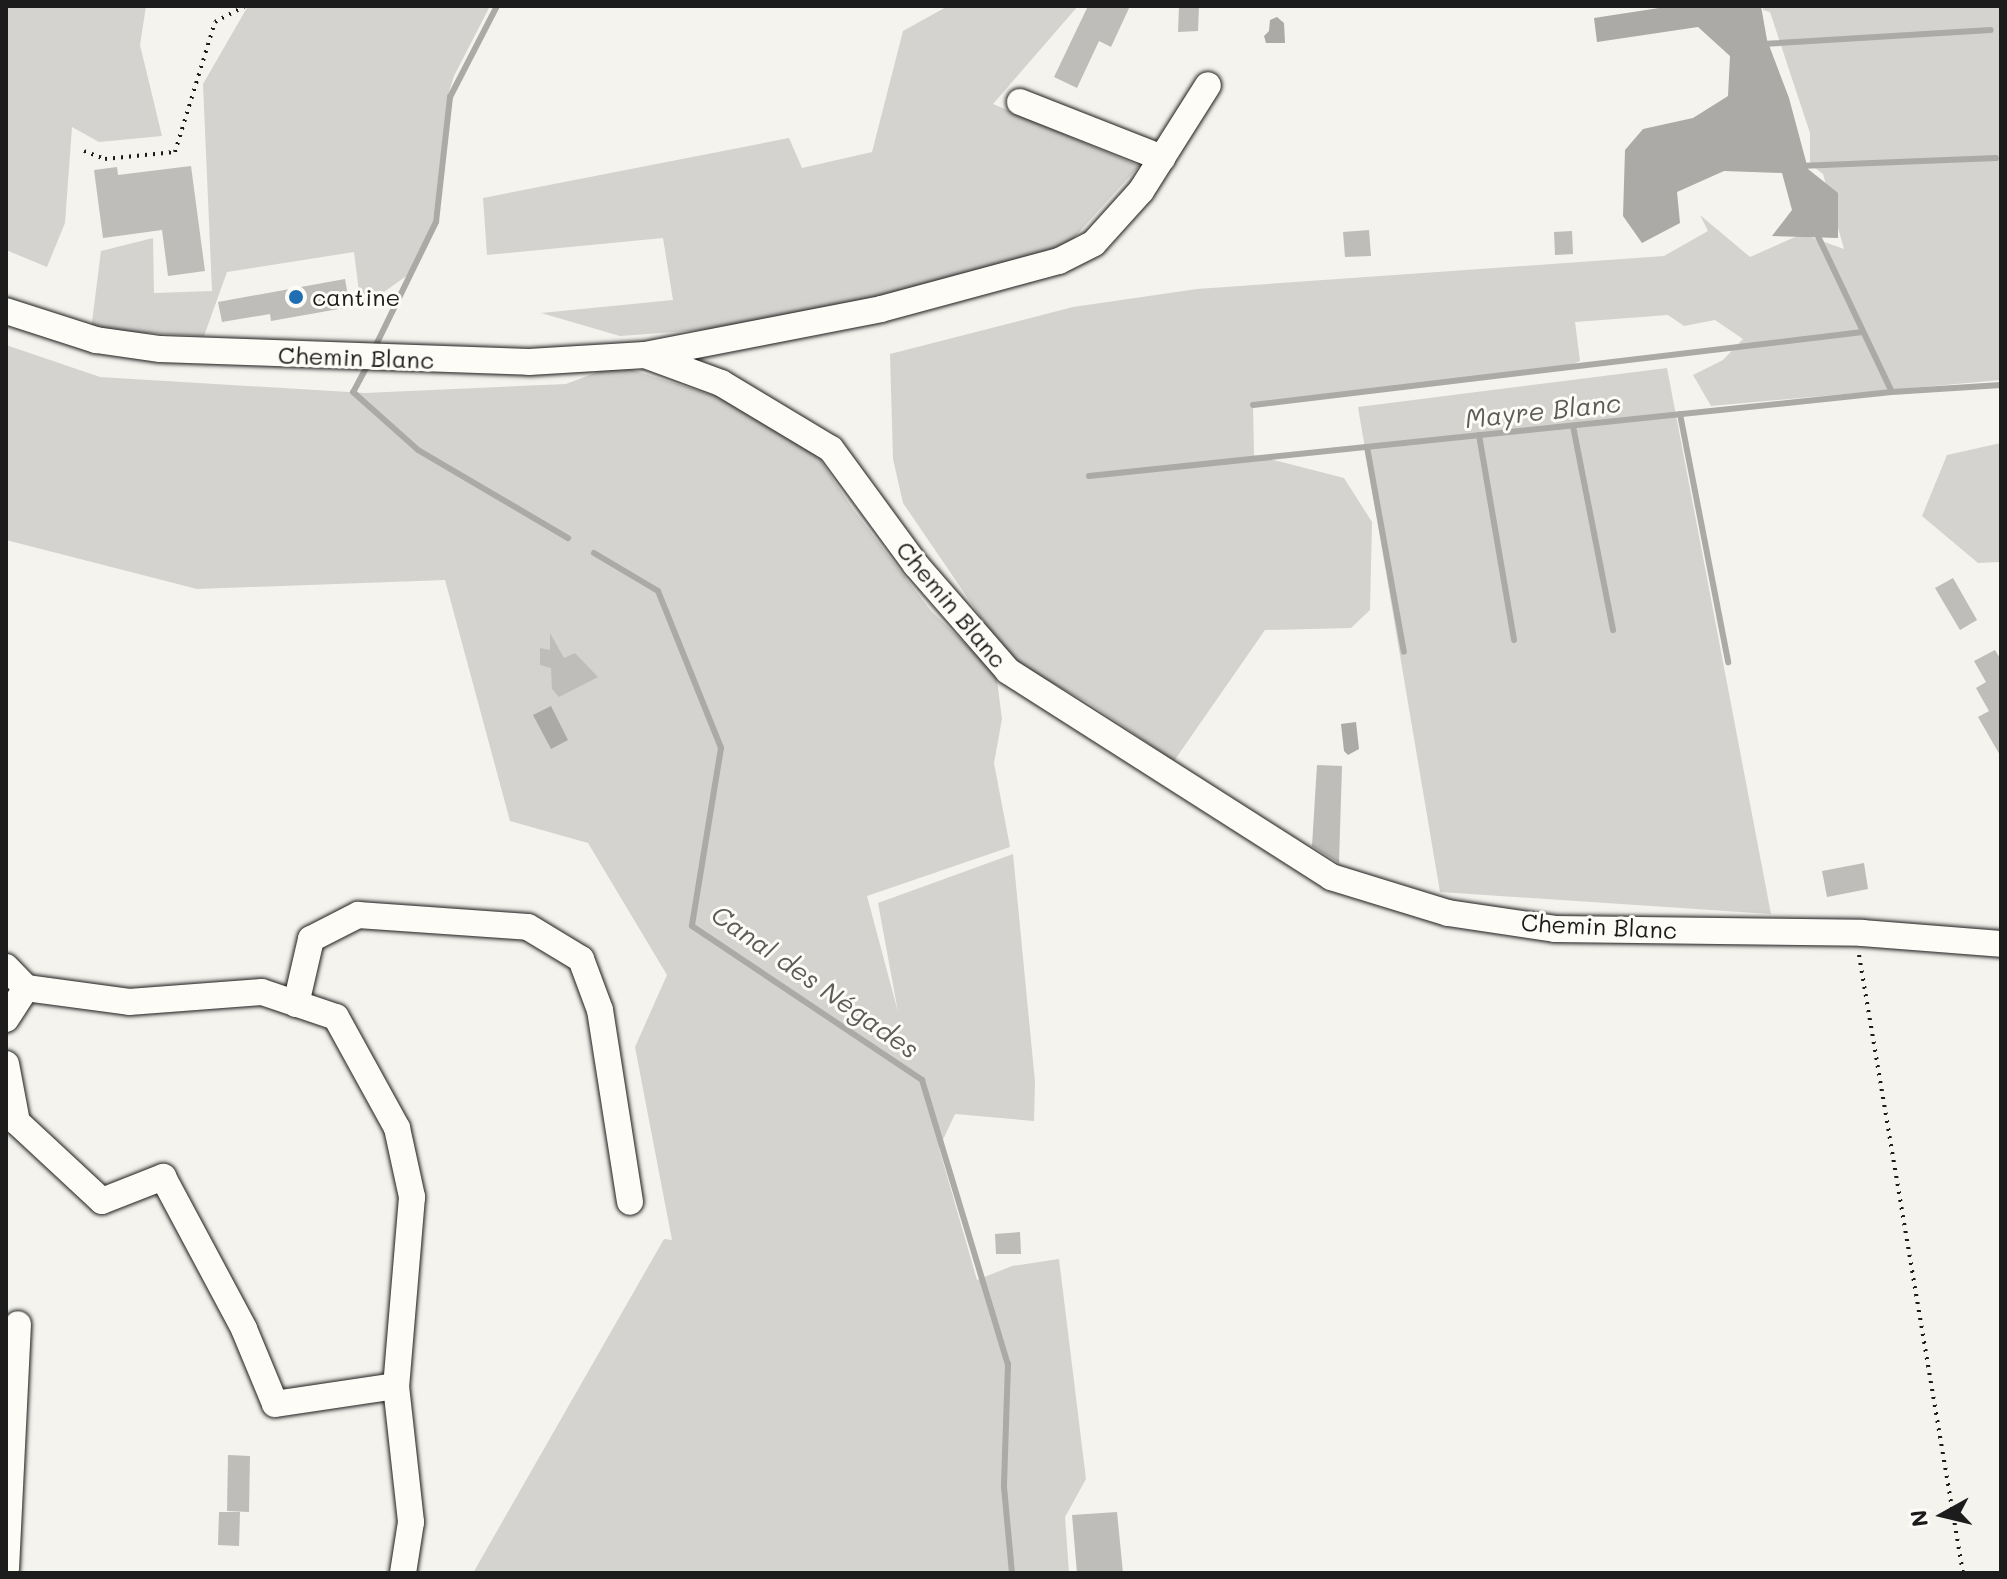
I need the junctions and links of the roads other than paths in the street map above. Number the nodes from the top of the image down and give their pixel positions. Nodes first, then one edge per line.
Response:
1 (1208, 85) dead end
2 (1020, 102) dead end
3 (1162, 158) junction
4 (6, 311) edge
5 (645, 355) junction
6 (2001, 944) edge
7 (6, 967) edge
8 (26, 988) junction
9 (296, 1004) junction
10 (6, 1019) edge
11 (6, 1064) edge
12 (630, 1202) dead end
13 (18, 1324) dead end
14 (396, 1386) junction
15 (6, 1569) edge
16 (403, 1573) edge

1 - 3 street
2 - 3 street
3 - 5 street
4 - 5 street, Chemin Blanc
5 - 6 street, Chemin Blanc
7 - 8 street
8 - 9 street
8 - 10 street
9 - 12 street
9 - 14 street
11 - 14 street
13 - 15 street
14 - 16 street

